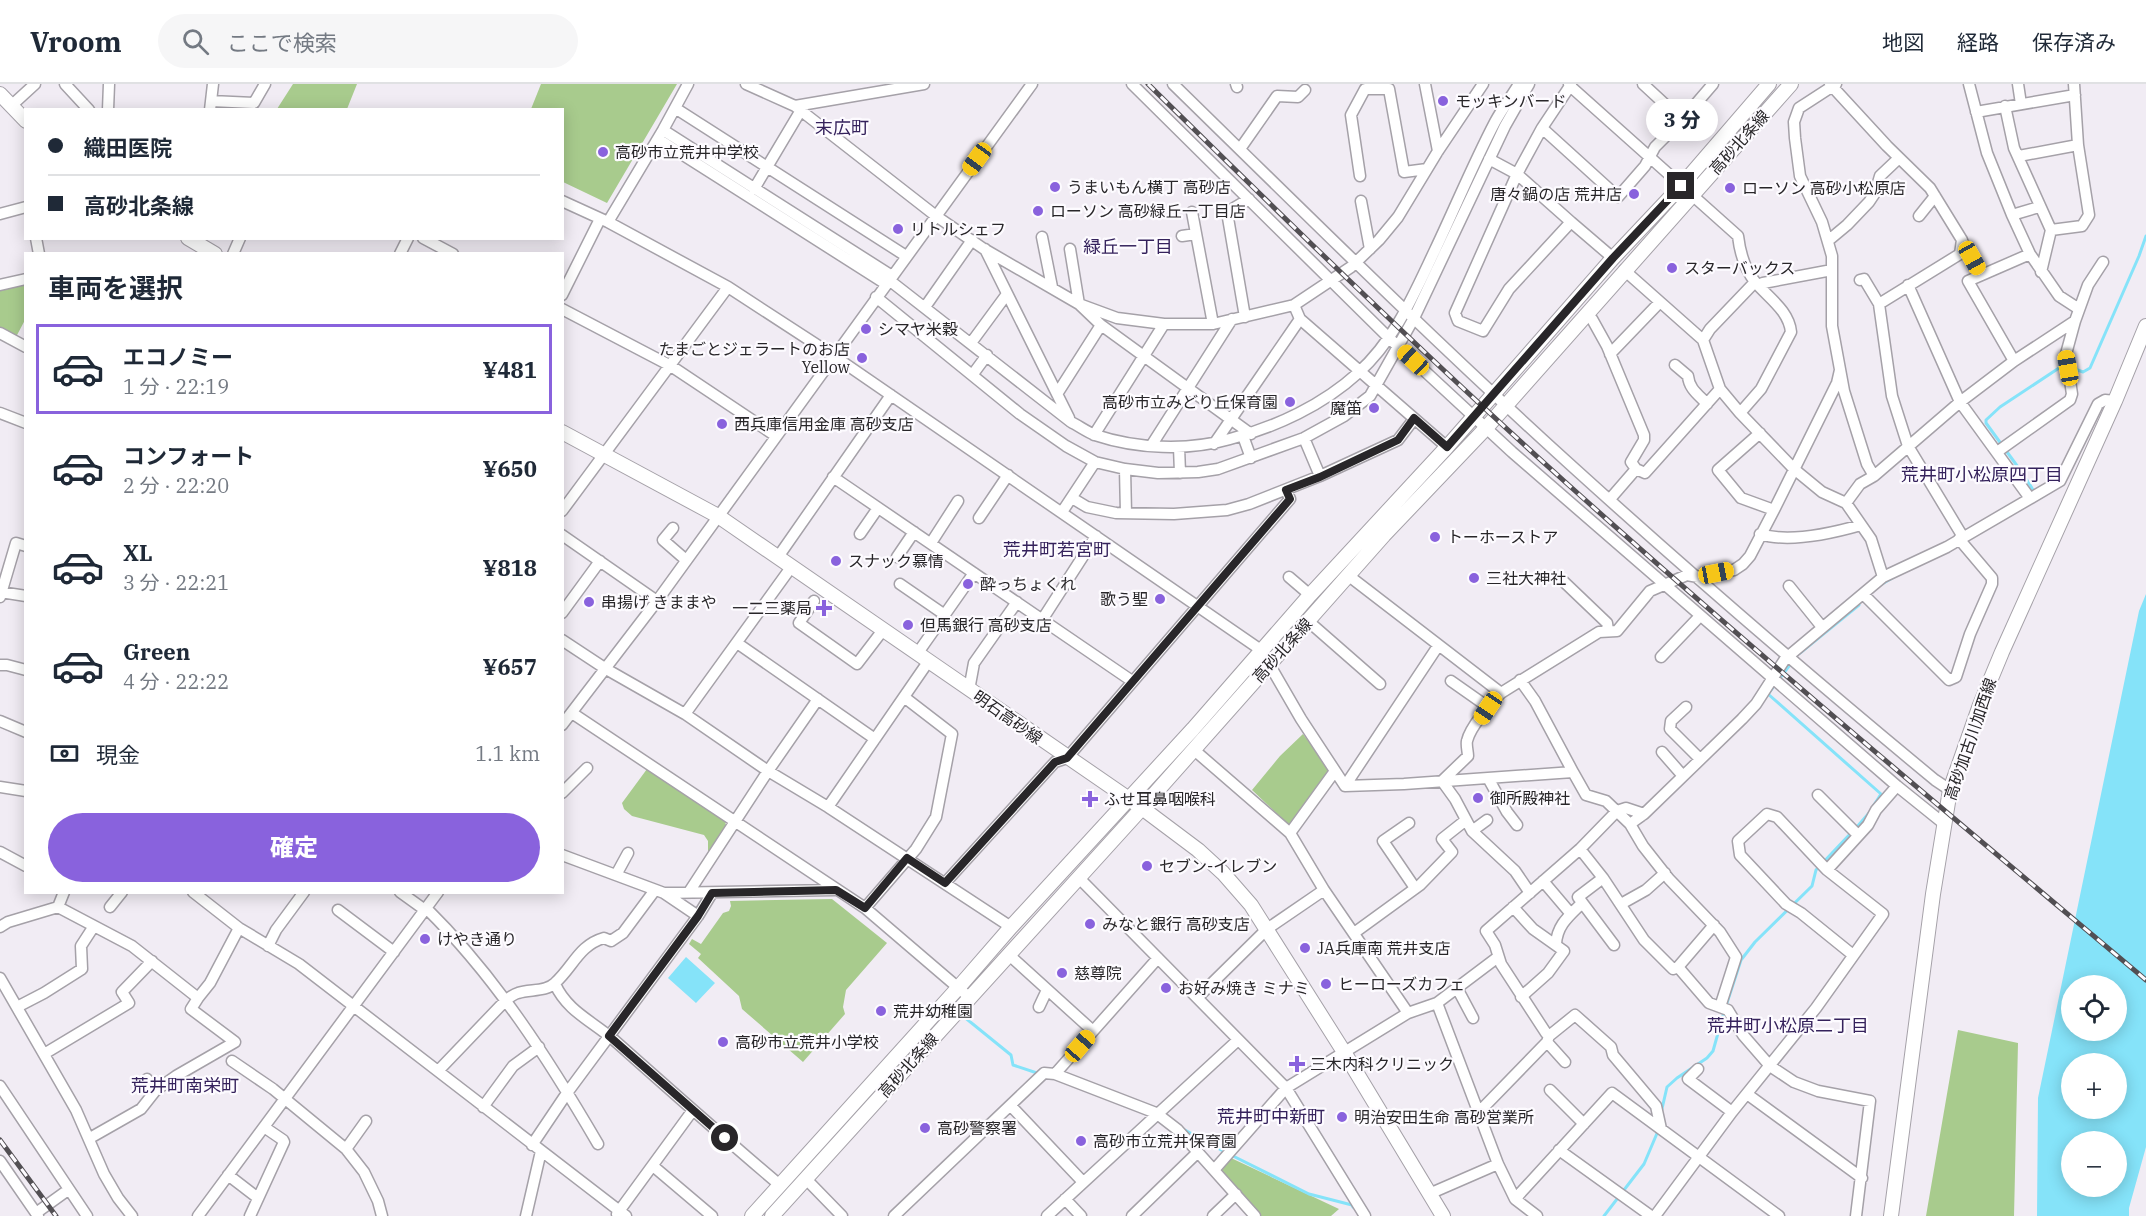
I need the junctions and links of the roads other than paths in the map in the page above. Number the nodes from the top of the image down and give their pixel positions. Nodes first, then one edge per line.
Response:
1 (34, 84) edge
2 (65, 84) edge
3 (109, 84) edge
4 (213, 84) edge
5 (265, 84) edge
6 (688, 84) edge
7 (746, 84) edge
8 (924, 84) edge
9 (1032, 84) edge
10 (1132, 84) edge
11 (1173, 84) edge
12 (1425, 84) edge
13 (1483, 84) edge
14 (1519, 84) edge
15 (1529, 84) edge
16 (1570, 84) edge
17 (1643, 84) edge
18 (1713, 84) edge
19 (1768, 84) edge
20 (1791, 84) edge
21 (1970, 84) edge
22 (2018, 84) edge
23 (912, 85) edge
24 (1833, 85) edge
25 (861, 89) edge
26 (1305, 90) dead end
27 (2074, 90) edge
28 (0, 94) edge
29 (2021, 104) junction
30 (210, 105) edge
31 (11, 106) junction
32 (2005, 106) junction
33 (87, 108) edge
34 (108, 108) edge
35 (675, 108) junction
36 (798, 108) junction
37 (1976, 112) junction
38 (24, 119) edge
39 (1683, 120) junction
40 (1542, 128) junction
41 (661, 134) junction
42 (2078, 145) junction
43 (1240, 149) junction
44 (1438, 151) junction
45 (2019, 156) junction
46 (1650, 157) junction
47 (1899, 158) junction
48 (1489, 159) junction
49 (766, 166) junction
50 (1427, 170) junction
51 (1517, 174) junction
52 (1360, 176) dead end
53 (754, 189) junction
54 (1686, 191) junction
55 (1935, 196) junction
56 (1249, 199) junction
57 (1361, 201) dead end
58 (564, 202) edge
59 (24, 207) edge
60 (2039, 207) junction
61 (1192, 212) dead end
62 (0, 213) edge
63 (2012, 215) junction
64 (936, 216) junction
65 (1919, 216) dead end
66 (604, 221) junction
67 (1571, 222) junction
68 (2051, 230) junction
69 (1196, 234) junction
70 (1182, 236) dead end
71 (1042, 237) dead end
72 (191, 240) edge
73 (427, 240) edge
74 (972, 240) junction
75 (1829, 240) junction
76 (1962, 240) junction
77 (984, 249) junction
78 (1070, 249) dead end
79 (1370, 249) junction
80 (212, 252) edge
81 (449, 252) edge
82 (2030, 254) junction
83 (906, 256) junction
84 (1613, 258) junction
85 (1355, 262) junction
86 (2103, 262) dead end
87 (1624, 270) junction
88 (1832, 270) junction
89 (2041, 272) junction
90 (1981, 275) junction
91 (24, 279) edge
92 (889, 280) junction
93 (1332, 280) junction
94 (1860, 280) dead end
95 (1757, 284) junction
96 (0, 285) edge
97 (1908, 285) junction
98 (728, 287) junction
99 (1052, 287) junction
100 (564, 291) edge
101 (1007, 294) junction
102 (876, 297) junction
103 (1660, 302) junction
104 (1079, 304) junction
105 (1879, 304) junction
106 (1294, 305) junction
107 (926, 308) junction
108 (2079, 309) junction
109 (564, 310) edge
110 (1410, 314) junction
111 (1245, 317) junction
112 (1232, 319) junction
113 (1300, 319) junction
114 (1592, 319) dead end
115 (2075, 321) junction
116 (1164, 324) junction
117 (1213, 324) junction
118 (1101, 325) junction
119 (2146, 326) edge
120 (0, 333) edge
121 (1702, 340) junction
122 (1393, 342) junction
123 (971, 343) junction
124 (24, 346) edge
125 (1610, 354) junction
126 (987, 355) junction
127 (834, 356) junction
128 (1143, 357) junction
129 (2014, 361) junction
130 (1675, 365) dead end
131 (671, 366) junction
132 (1840, 370) junction
133 (1360, 371) junction
134 (973, 374) junction
135 (1377, 386) junction
136 (1188, 388) junction
137 (1720, 389) junction
138 (1494, 393) junction
139 (1057, 394) junction
140 (891, 395) junction
141 (2115, 401) junction
142 (1960, 402) junction
143 (1505, 404) junction
144 (1707, 404) junction
145 (0, 412) edge
146 (1740, 412) junction
147 (1474, 416) junction
148 (1414, 418) junction
149 (1230, 419) junction
150 (24, 422) edge
151 (1071, 422) junction
152 (1486, 428) junction
153 (564, 433) edge
154 (1760, 434) junction
155 (1094, 435) junction
156 (1247, 435) junction
157 (776, 436) junction
158 (1304, 438) junction
159 (1214, 444) junction
160 (1151, 446) junction
161 (1908, 446) junction
162 (1179, 447) junction
163 (1447, 447) junction
164 (1997, 452) junction
165 (605, 455) junction
166 (1251, 458) junction
167 (1095, 462) junction
168 (1125, 469) junction
169 (1636, 469) junction
170 (1794, 469) junction
171 (1180, 473) junction
172 (1008, 475) junction
173 (1874, 476) junction
174 (833, 477) junction
175 (1320, 477) junction
176 (1286, 490) junction
177 (2029, 497) junction
178 (1072, 498) junction
179 (1610, 499) junction
180 (958, 501) dead end
181 (1846, 503) junction
182 (564, 508) edge
183 (879, 508) junction
184 (1774, 510) junction
185 (1062, 512) junction
186 (1126, 513) junction
187 (718, 516) junction
188 (979, 518) dead end
189 (1861, 525) junction
190 (673, 528) dead end
191 (914, 532) junction
192 (860, 534) dead end
193 (1760, 534) junction
194 (564, 536) edge
195 (1096, 536) junction
196 (1961, 538) junction
197 (931, 543) junction
198 (24, 545) edge
199 (778, 557) junction
200 (897, 557) dead end
201 (686, 560) junction
202 (600, 561) junction
203 (792, 566) junction
204 (974, 573) junction
205 (1349, 576) junction
206 (1289, 577) dead end
207 (1698, 577) junction
208 (1884, 577) junction
209 (1562, 580) dead end
210 (900, 584) dead end
211 (1663, 585) junction
212 (1789, 586) dead end
213 (0, 593) edge
214 (1310, 595) junction
215 (1864, 595) junction
216 (24, 596) edge
217 (657, 602) junction
218 (814, 602) dead end
219 (1017, 602) junction
220 (1198, 606) junction
221 (564, 610) edge
222 (945, 615) junction
223 (1700, 616) junction
224 (1042, 620) junction
225 (1308, 621) junction
226 (1822, 627) junction
227 (883, 630) junction
228 (1608, 631) junction
229 (564, 641) edge
230 (736, 643) junction
231 (1438, 646) junction
232 (1261, 650) junction
233 (1660, 657) dead end
234 (1788, 657) junction
235 (922, 658) junction
236 (1269, 664) junction
237 (0, 665) edge
238 (606, 669) junction
239 (24, 670) edge
240 (1772, 678) junction
241 (1520, 680) junction
242 (1132, 681) junction
243 (1450, 681) dead end
244 (1380, 684) dead end
245 (969, 690) junction
246 (1501, 693) junction
247 (904, 697) junction
248 (818, 699) junction
249 (1686, 707) dead end
250 (1488, 708) junction
251 (572, 713) junction
252 (685, 714) junction
253 (0, 721) edge
254 (564, 723) edge
255 (24, 731) edge
256 (875, 739) junction
257 (1193, 749) junction
258 (1662, 752) dead end
259 (1067, 758) junction
260 (1700, 759) junction
261 (587, 768) dead end
262 (768, 771) junction
263 (1335, 771) junction
264 (1573, 772) junction
265 (1683, 776) junction
266 (1488, 778) junction
267 (1442, 781) junction
268 (1345, 786) junction
269 (1897, 786) junction
270 (0, 789) edge
271 (1950, 790) junction
272 (24, 791) edge
273 (564, 791) edge
274 (1818, 795) dead end
275 (1127, 798) junction
276 (828, 807) junction
277 (1142, 807) junction
278 (1617, 811) junction
279 (1644, 814) junction
280 (736, 820) junction
281 (1466, 820) junction
282 (1487, 820) dead end
283 (1409, 823) dead end
284 (1943, 823) junction
285 (1630, 824) junction
286 (1517, 825) dead end
287 (1472, 831) junction
288 (1290, 833) junction
289 (1858, 835) junction
290 (1580, 849) junction
291 (0, 852) edge
292 (628, 853) dead end
293 (564, 856) edge
294 (907, 858) junction
295 (24, 865) edge
296 (1827, 870) junction
297 (1665, 873) junction
298 (616, 875) junction
299 (1079, 878) junction
300 (1603, 878) junction
301 (1543, 880) junction
302 (945, 883) junction
303 (1415, 888) junction
304 (836, 890) junction
305 (1324, 890) junction
306 (659, 891) junction
307 (688, 892) junction
308 (712, 893) junction
309 (1530, 893) junction
310 (63, 894) edge
311 (120, 894) edge
312 (196, 894) edge
313 (303, 894) edge
314 (403, 894) edge
315 (437, 894) edge
316 (1582, 903) junction
317 (1621, 904) junction
318 (58, 906) junction
319 (110, 907) dead end
320 (1513, 907) junction
321 (865, 908) junction
322 (426, 909) junction
323 (338, 910) dead end
324 (1571, 914) junction
325 (698, 916) junction
326 (1714, 925) junction
327 (94, 926) junction
328 (0, 927) edge
329 (1011, 927) junction
330 (238, 928) junction
331 (1268, 929) junction
332 (1354, 933) junction
333 (1556, 944) junction
334 (1614, 945) dead end
335 (268, 946) junction
336 (394, 952) junction
337 (1008, 954) junction
338 (1853, 955) junction
339 (1498, 957) junction
340 (1158, 958) junction
341 (152, 961) junction
342 (1678, 967) junction
343 (0, 978) edge
344 (555, 984) junction
345 (1457, 988) junction
346 (1047, 990) junction
347 (964, 993) junction
348 (1198, 997) junction
349 (1521, 997) junction
350 (198, 998) junction
351 (506, 1000) junction
352 (1437, 1003) junction
353 (354, 1006) junction
354 (17, 1007) junction
355 (1039, 1007) dead end
356 (1720, 1007) junction
357 (1408, 1012) junction
358 (1473, 1018) dead end
359 (1093, 1031) junction
360 (609, 1036) junction
361 (1548, 1039) junction
362 (1238, 1040) junction
363 (538, 1047) junction
364 (1344, 1052) junction
365 (44, 1054) junction
366 (232, 1061) dead end
367 (1565, 1062) dead end
368 (1770, 1066) junction
369 (1698, 1069) dead end
370 (438, 1071) junction
371 (1055, 1074) junction
372 (147, 1079) dead end
373 (0, 1086) edge
374 (1286, 1088) junction
375 (157, 1090) junction
376 (1550, 1090) dead end
377 (567, 1093) junction
378 (1747, 1094) junction
379 (284, 1100) junction
380 (1011, 1106) junction
381 (483, 1107) junction
382 (693, 1110) junction
383 (1732, 1112) junction
384 (1156, 1113) junction
385 (1478, 1113) junction
386 (366, 1121) dead end
387 (1584, 1124) junction
388 (264, 1127) junction
389 (1661, 1130) junction
390 (90, 1138) junction
391 (598, 1144) dead end
392 (537, 1148) junction
393 (346, 1149) junction
394 (1559, 1150) junction
395 (1197, 1153) junction
396 (1699, 1156) junction
397 (0, 1161) edge
398 (1498, 1164) junction
399 (653, 1166) junction
400 (1214, 1170) junction
401 (228, 1175) junction
402 (1862, 1178) junction
403 (806, 1179) junction
404 (1083, 1182) junction
405 (781, 1186) junction
406 (68, 1190) junction
407 (1236, 1194) junction
408 (1429, 1194) junction
409 (258, 1198) junction
410 (1065, 1199) junction
411 (1515, 1199) junction
412 (37, 1214) edge
413 (621, 1214) edge
414 (87, 1216) edge
415 (132, 1216) edge
416 (198, 1216) edge
417 (250, 1216) edge
418 (382, 1216) edge
419 (526, 1216) edge
420 (712, 1216) edge
421 (752, 1216) edge
422 (772, 1216) edge
423 (842, 1216) edge
424 (894, 1216) edge
425 (1047, 1216) edge
426 (1081, 1216) edge
427 (1132, 1216) edge
428 (1213, 1216) edge
429 (1255, 1216) edge
430 (1365, 1216) edge
431 (1443, 1216) edge
432 (1537, 1216) edge
433 (1653, 1216) edge
434 (1779, 1216) edge
435 (1856, 1216) edge
436 (1891, 1216) edge

1 - 31 street
2 - 33 street
3 - 34 street
4 - 30 street
5 - 30 street
6 - 35 street
7 - 36 street
8 - 23 street
9 - 64 street
10 - 56 street
11 - 43 street
12 - 44 street
13 - 44 street
14 - 110 street
15 - 48 street
16 - 40 street
16 - 46 street
17 - 39 street
18 - 39 street
19 - 54 main road, 高砂北条線
20 - 54 main road, 高砂北条線
21 - 37 street
22 - 29 street
23 - 25 street
24 - 47 street
24 - 75 street
25 - 36 street
26 - 43 street
27 - 29 street
27 - 42 street
28 - 31 main road
29 - 32 street
31 - 38 main road
32 - 37 street
32 - 45 street
35 - 41 street
35 - 49 street
36 - 49 street
36 - 64 street
37 - 63 street
39 - 46 street
40 - 46 street
40 - 51 street
41 - 53 street
41 - 66 street
41 - 92 street
42 - 45 street
42 - 68 street
43 - 85 street
44 - 50 street
45 - 60 street
46 - 54 street
47 - 55 street
47 - 75 street
48 - 51 street
48 - 110 street
49 - 53 street
49 - 83 street
50 - 52 street
50 - 79 street
51 - 67 street
51 - 67 street
53 - 92 street
54 - 84 main road, 高砂北条線
54 - 87 main road, 高砂北条線
54 - 95 street
55 - 65 street
55 - 76 street
56 - 93 street
56 - 111 street
57 - 79 street
58 - 66 street
59 - 62 street
60 - 63 street
60 - 68 street
61 - 69 street
63 - 82 street
64 - 74 street
64 - 83 street
66 - 98 street
66 - 100 street
67 - 84 street
68 - 89 street
69 - 70 street
69 - 117 street
71 - 99 street
72 - 80 main road
73 - 81 street
74 - 77 street
74 - 107 street
75 - 88 street
76 - 90 street
76 - 97 street
77 - 99 street
77 - 101 street
78 - 104 street
79 - 85 street
82 - 89 street
82 - 90 street
83 - 92 street
84 - 138 main road, 高砂北条線
85 - 93 street
85 - 110 street
86 - 108 street
87 - 103 street
87 - 143 main road, 高砂北条線
88 - 95 street
88 - 132 street
89 - 108 street
90 - 129 street
91 - 96 street
92 - 102 street
92 - 107 street
93 - 106 street
93 - 122 street
94 - 105 street
95 - 121 street
95 - 146 street
97 - 105 street
97 - 142 street
98 - 127 street
98 - 131 street
99 - 104 street
101 - 123 street
101 - 139 street
102 - 127 street
102 - 134 street
103 - 121 street
103 - 125 street
104 - 116 street
104 - 118 street
105 - 161 street
106 - 111 street
106 - 113 street
107 - 123 street
108 - 115 street
109 - 131 street
110 - 122 street
110 - 138 street
111 - 112 street
112 - 117 street
112 - 136 street
113 - 133 street
113 - 149 street
114 - 125 street
115 - 129 street
115 - 164 street
116 - 117 street
116 - 128 street
118 - 128 street
118 - 139 street
119 - 141 main road, 高砂加古川加西線
120 - 124 street
121 - 137 street
122 - 133 street
122 - 135 street
122 - 147 street
123 - 126 street
125 - 169 street
126 - 134 street
126 - 151 street
127 - 140 street
127 - 157 street
128 - 136 street
128 - 155 street
129 - 142 street
130 - 144 street
131 - 157 street
131 - 165 street
132 - 170 street
132 - 173 street
133 - 135 street
133 - 156 street
134 - 167 street
135 - 148 street
135 - 158 street
136 - 149 street
136 - 160 street
137 - 144 street
137 - 146 street
138 - 143 street
138 - 147 main road, 高砂北条線
139 - 151 street
140 - 172 street
140 - 174 street
141 - 177 street
141 - 271 main road, 高砂加古川加西線
142 - 161 street
142 - 164 street
143 - 152 main road, 高砂北条線
143 - 179 street
144 - 169 street
145 - 150 street
146 - 154 street
147 - 152 street
147 - 163 main road, 高砂北条線
148 - 163 street
148 - 175 street
149 - 156 street
149 - 159 street
151 - 155 street
152 - 205 main road, 高砂北条線
152 - 211 street
153 - 165 main road, 明石高砂線
154 - 170 street
154 - 184 street
155 - 160 street
156 - 159 street
156 - 166 street
157 - 187 street
158 - 166 street
158 - 175 street
159 - 162 street
160 - 162 street
161 - 173 street
161 - 196 street
162 - 171 street
163 - 214 main road, 高砂北条線
164 - 177 street
165 - 182 street
165 - 187 main road, 明石高砂線
166 - 171 street
167 - 168 street
167 - 178 street
168 - 171 street
168 - 186 street
169 - 179 street
170 - 181 street
170 - 184 street
172 - 185 street
172 - 188 street
173 - 181 street
174 - 183 street
174 - 199 street
175 - 176 street
176 - 186 street
176 - 220 street
177 - 196 street
178 - 185 street
178 - 186 street
179 - 207 street
180 - 197 street
181 - 189 street
183 - 191 street
183 - 192 street
184 - 193 street
185 - 195 street
187 - 199 main road, 明石高砂線
187 - 201 street
189 - 193 street
189 - 208 street
190 - 201 street
191 - 197 street
191 - 200 street
193 - 207 street
194 - 202 street
195 - 220 street
195 - 224 street
196 - 208 street
196 - 215 street
197 - 204 street
198 - 213 street
199 - 203 main road, 明石高砂線
201 - 217 street
202 - 217 street
202 - 221 street
203 - 227 main road, 明石高砂線
203 - 230 street
204 - 219 street
204 - 222 street
205 - 225 main road, 高砂北条線
205 - 231 street
206 - 214 street
207 - 211 street
207 - 234 street
208 - 215 street
209 - 228 street
210 - 222 street
211 - 223 street
211 - 228 street
212 - 226 street
213 - 216 street
214 - 232 main road, 高砂北条線
215 - 226 street
217 - 238 street
218 - 227 street
219 - 224 street
219 - 245 street
220 - 232 street
220 - 242 street
222 - 235 street
223 - 233 street
223 - 240 street
224 - 242 street
225 - 236 main road, 高砂北条線
225 - 244 street
226 - 234 street
227 - 235 main road, 明石高砂線
228 - 241 street
229 - 238 street
230 - 248 street
230 - 252 street
231 - 246 street
231 - 268 street
232 - 236 street
232 - 275 main road, 高砂北条線
234 - 240 street
234 - 271 street
235 - 245 main road, 明石高砂線
235 - 247 street
236 - 257 main road, 高砂北条線
236 - 263 street
237 - 239 street
238 - 251 street
238 - 252 street
240 - 260 street
240 - 269 street
241 - 246 street
241 - 264 street
242 - 259 street
243 - 250 street
245 - 259 main road, 明石高砂線
246 - 250 street
247 - 256 street
247 - 294 street
248 - 256 street
248 - 262 street
249 - 260 street
250 - 267 street
251 - 254 street
251 - 280 street
252 - 262 street
253 - 255 street
256 - 276 street
257 - 277 main road, 高砂北条線
257 - 288 street
258 - 265 street
259 - 275 main road, 明石高砂線
259 - 302 street
260 - 265 street
261 - 273 street
262 - 276 street
262 - 280 street
263 - 268 street
263 - 288 street
264 - 266 street
264 - 278 street
265 - 279 street
266 - 267 street
266 - 286 street
267 - 268 street
267 - 281 street
269 - 284 street
269 - 289 street
270 - 272 street
271 - 284 main road, 高砂加古川加西線
274 - 289 street
275 - 277 main road, 明石高砂線
275 - 329 main road, 高砂北条線
276 - 294 street
277 - 299 main road, 高砂北条線
277 - 331 main road, 明石高砂線
278 - 279 street
278 - 285 street
278 - 290 street
279 - 285 street
280 - 304 street
280 - 307 street
281 - 287 street
281 - 303 street
282 - 287 street
283 - 303 street
284 - 436 main road, 高砂加古川加西線
285 - 297 street
287 - 309 street
288 - 305 street
289 - 296 street
290 - 300 street
290 - 301 street
291 - 295 street
292 - 298 street
293 - 298 street
294 - 302 street
294 - 321 street
296 - 338 street
296 - 338 street
297 - 317 street
297 - 326 street
298 - 306 street
299 - 337 main road, 高砂北条線
299 - 340 street
300 - 316 street
300 - 317 street
301 - 309 street
301 - 324 street
302 - 329 street
303 - 332 street
304 - 308 street
304 - 321 street
305 - 331 street
305 - 332 street
306 - 307 street
306 - 325 street
306 - 344 street
307 - 308 street
308 - 325 street
309 - 320 street
310 - 318 street
311 - 319 street
312 - 330 street
313 - 335 street
314 - 322 street
315 - 322 street
316 - 324 street
316 - 334 street
317 - 342 street
318 - 327 street
318 - 328 street
320 - 333 street
320 - 339 street
321 - 347 street
322 - 336 street
322 - 351 street
323 - 336 street
324 - 333 street
325 - 360 street
326 - 342 street
326 - 356 street
327 - 341 street
327 - 354 street
329 - 347 main road, 高砂北条線
330 - 335 street
330 - 350 street
331 - 348 street
331 - 364 main road, 明石高砂線
332 - 357 street
333 - 349 street
335 - 353 street
336 - 353 street
337 - 346 street
337 - 347 main road, 高砂北条線
338 - 368 street
339 - 345 street
339 - 349 street
340 - 348 street
340 - 359 street
341 - 350 street
341 - 365 street
342 - 356 street
343 - 354 street
344 - 351 street
344 - 360 street
345 - 352 street
345 - 358 street
346 - 355 street
346 - 359 street
347 - 403 main road, 高砂北条線
347 - 405 main road, 高砂北条線
348 - 362 street
349 - 361 street
350 - 375 street
351 - 363 street
351 - 370 street
352 - 357 street
352 - 385 street
353 - 370 street
353 - 379 street
354 - 365 street
356 - 368 street
357 - 364 street
359 - 371 street
360 - 377 street
360 - 382 street
361 - 367 street
361 - 385 street
361 - 389 street
362 - 374 street
362 - 384 street
363 - 377 street
363 - 381 street
364 - 374 street
364 - 408 main road, 明石高砂線
365 - 390 street
366 - 379 street
368 - 378 street
368 - 402 street
369 - 383 street
370 - 381 street
371 - 380 street
371 - 384 street
372 - 375 street
373 - 406 street
374 - 400 street
374 - 430 street
375 - 390 street
376 - 387 street
377 - 391 street
377 - 392 street
378 - 383 street
378 - 402 street
379 - 388 street
379 - 393 street
380 - 404 street
380 - 424 street
381 - 392 street
382 - 399 street
382 - 405 street
383 - 396 street
384 - 395 street
384 - 404 street
385 - 398 street
386 - 393 street
387 - 389 street
387 - 394 street
388 - 401 street
388 - 409 street
389 - 396 street
390 - 415 street
392 - 413 street
392 - 419 street
393 - 418 street
394 - 411 street
394 - 433 street
395 - 400 street
395 - 427 street
396 - 433 street
396 - 434 street
397 - 412 street
398 - 408 street
398 - 411 street
399 - 413 street
399 - 420 street
400 - 407 street
401 - 409 street
401 - 416 street
402 - 435 street
403 - 422 main road, 高砂北条線
403 - 423 street
404 - 410 street
405 - 421 main road, 高砂北条線
406 - 412 street
406 - 414 street
407 - 428 street
407 - 429 street
408 - 431 main road, 明石高砂線
409 - 417 street
410 - 425 street
410 - 426 street
411 - 432 street

